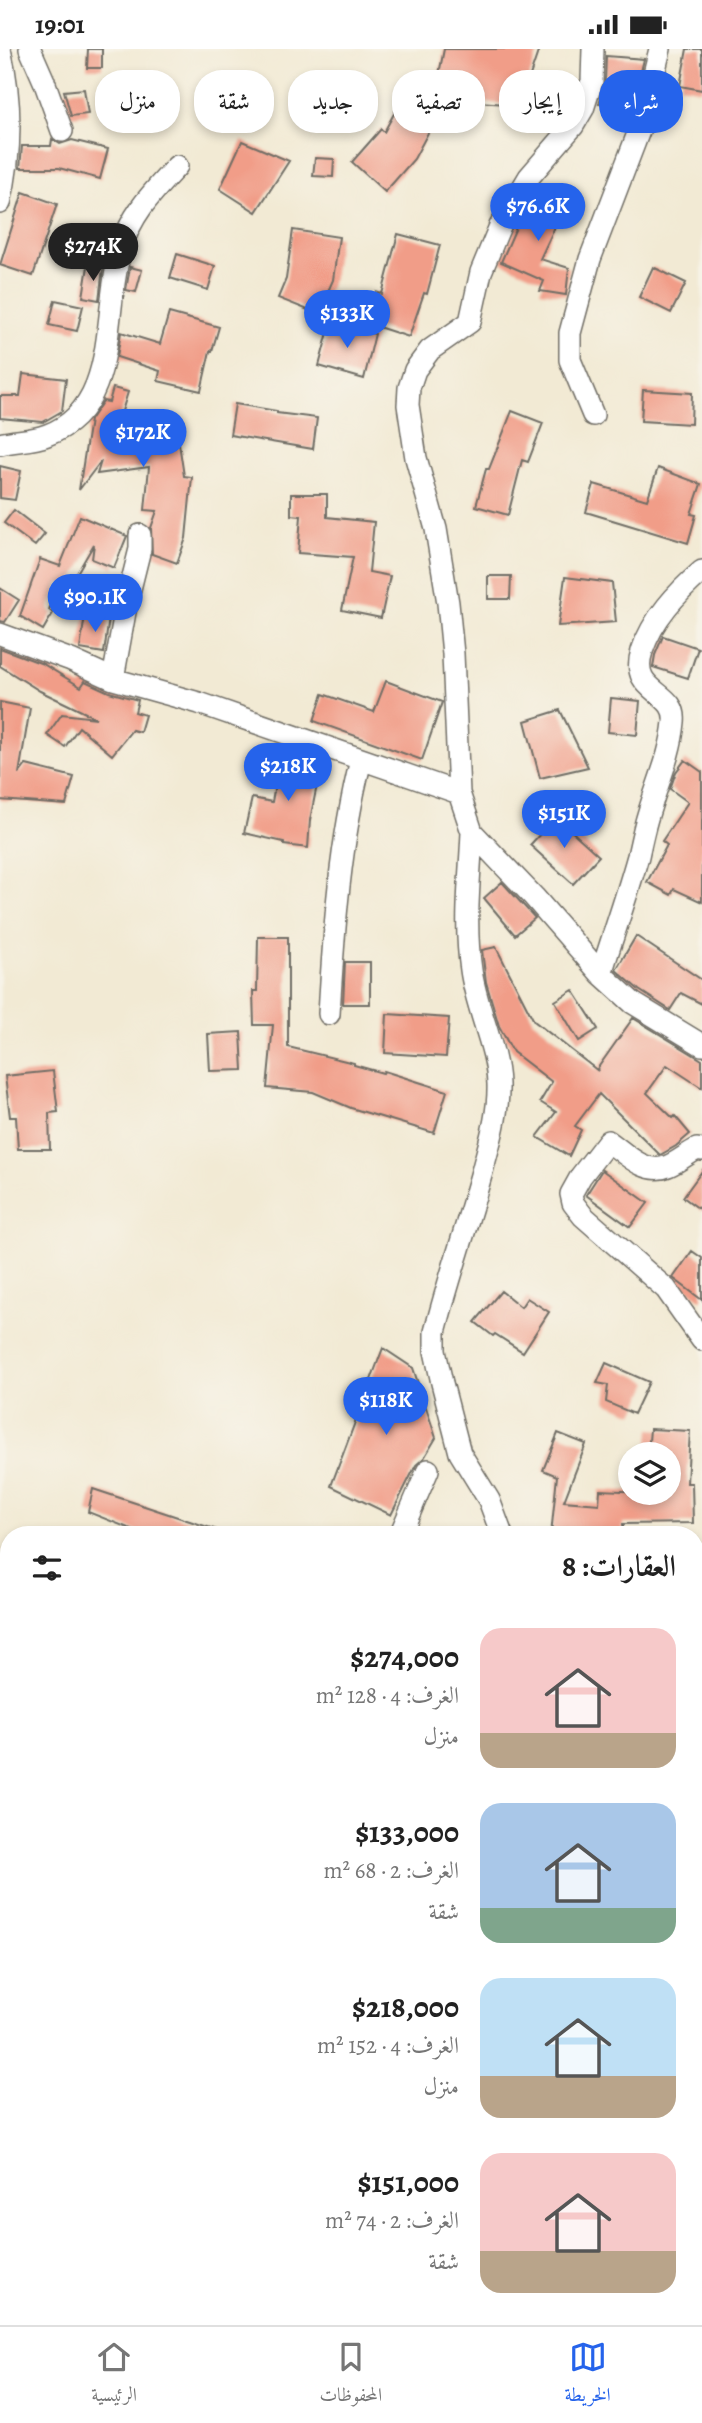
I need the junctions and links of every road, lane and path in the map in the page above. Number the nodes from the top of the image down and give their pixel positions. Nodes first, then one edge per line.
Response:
1 (0, 49) edge
2 (30, 49) edge
3 (593, 49) edge
4 (660, 49) edge
5 (62, 131) dead end
6 (177, 166) dead end
7 (0, 204) edge
8 (593, 415) dead end
9 (0, 444) edge
10 (139, 535) dead end
11 (702, 571) edge
12 (0, 634) edge
13 (113, 679) junction
14 (361, 760) junction
15 (459, 793) junction
16 (472, 832) junction
17 (601, 974) junction
18 (329, 1014) dead end
19 (702, 1045) edge
20 (702, 1150) edge
21 (702, 1340) edge
22 (428, 1470) dead end
23 (404, 1526) edge
24 (499, 1526) edge

1 - 7 street
2 - 5 street
3 - 15 street
4 - 8 street
6 - 9 street
10 - 13 street
11 - 17 street
12 - 13 street
13 - 14 street
14 - 15 street
14 - 18 street
15 - 16 street
16 - 17 street
16 - 24 street
17 - 19 street
20 - 21 street
22 - 23 street

